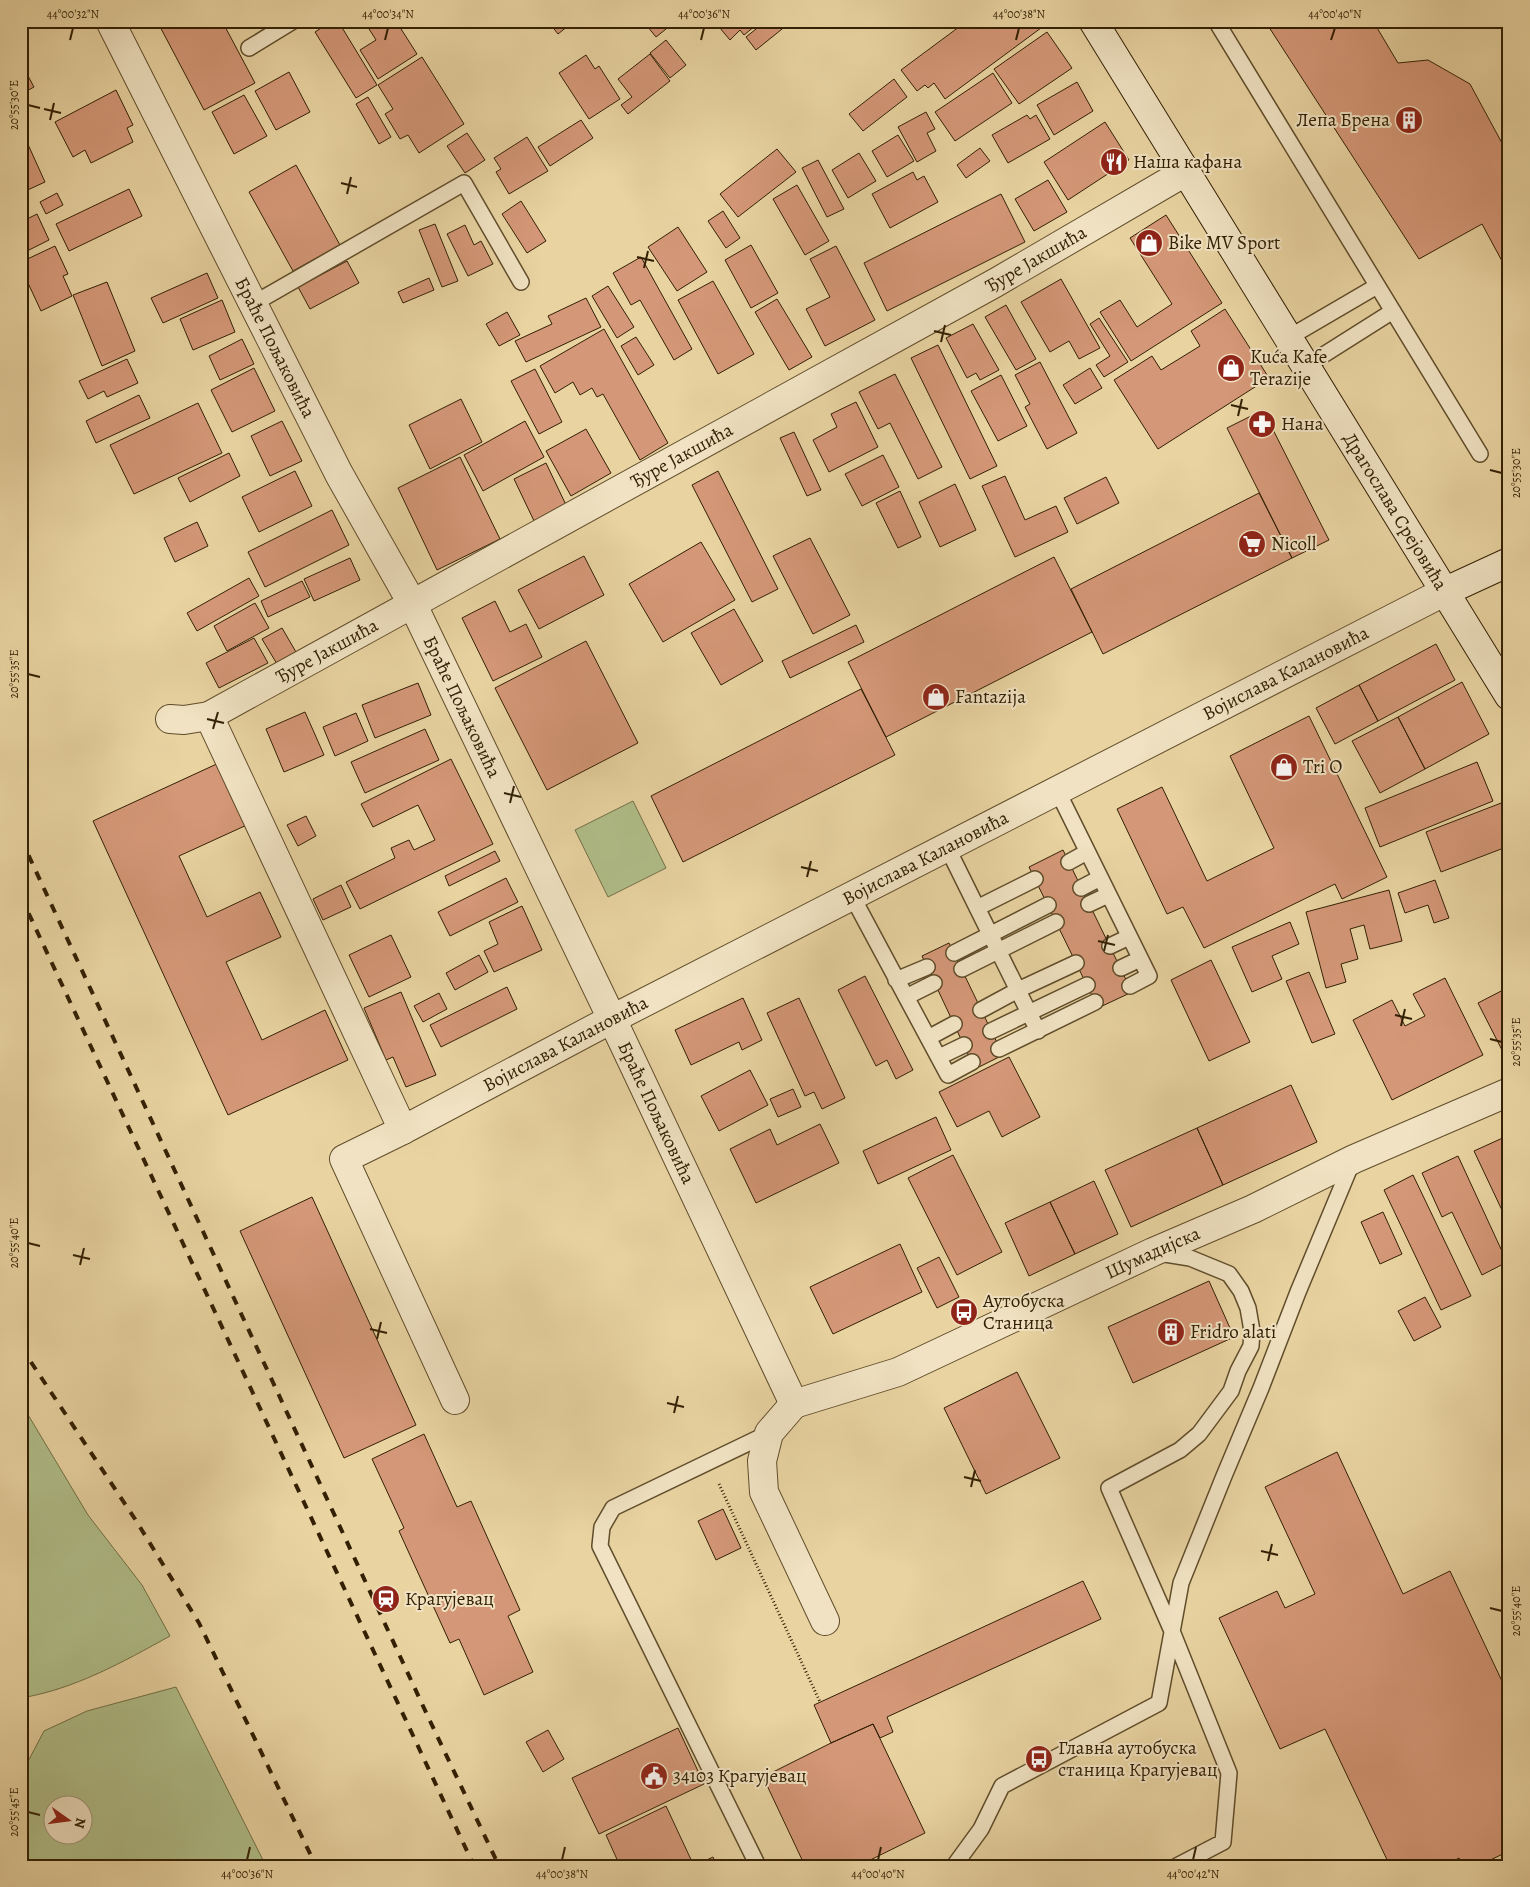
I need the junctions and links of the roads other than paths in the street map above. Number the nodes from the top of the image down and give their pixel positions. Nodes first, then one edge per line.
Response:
1 (110, 21) edge
2 (1093, 21) edge
3 (1216, 21) edge
4 (287, 23) edge
5 (250, 48) dead end
6 (1187, 172) junction
7 (521, 282) dead end
8 (1377, 286) junction
9 (253, 304) junction
10 (1393, 310) junction
11 (1288, 338) junction
12 (1306, 366) junction
13 (1480, 454) dead end
14 (1509, 562) edge
15 (1446, 591) junction
16 (413, 605) junction
17 (1509, 696) edge
18 (209, 716) junction
19 (170, 719) dead end
20 (1057, 790) junction
21 (948, 846) junction
22 (1088, 852) junction
23 (1069, 862) dead end
24 (1100, 878) junction
25 (1035, 879) dead end
26 (1081, 888) dead end
27 (1108, 895) junction
28 (852, 896) junction
29 (1089, 904) dead end
30 (1048, 905) dead end
31 (977, 908) junction
32 (1056, 922) dead end
33 (990, 934) junction
34 (1129, 936) junction
35 (1110, 946) dead end
36 (997, 950) junction
37 (954, 953) dead end
38 (1140, 958) junction
39 (1076, 963) dead end
40 (927, 967) dead end
41 (1121, 968) dead end
42 (962, 969) dead end
43 (896, 980) junction
44 (934, 983) dead end
45 (1087, 985) dead end
46 (1130, 986) dead end
47 (1018, 990) junction
48 (906, 997) junction
49 (1095, 1002) dead end
50 (981, 1010) dead end
51 (1029, 1012) junction
52 (612, 1019) junction
53 (954, 1024) dead end
54 (991, 1031) dead end
55 (1038, 1031) junction
56 (928, 1038) junction
57 (964, 1045) dead end
58 (999, 1049) dead end
59 (939, 1057) junction
60 (972, 1062) dead end
61 (1509, 1092) edge
62 (403, 1130) junction
63 (1354, 1159) junction
64 (1153, 1252) junction
65 (455, 1400) dead end
66 (794, 1404) junction
67 (769, 1433) junction
68 (825, 1621) dead end
69 (1172, 1630) junction
70 (758, 1866) edge
71 (954, 1866) edge
72 (1178, 1866) edge

1 - 9 street, Браће Пољаковића
2 - 6 street, Драгослава Срејовића
3 - 8 lane
4 - 5 lane
6 - 11 street, Драгослава Срејовића
6 - 16 street, Ђуре Јакшића
7 - 9 lane
8 - 10 lane
8 - 11 lane
9 - 16 street, Браће Пољаковића
10 - 12 lane
10 - 13 lane
11 - 12 street, Драгослава Срејовића
12 - 15 street, Драгослава Срејовића
14 - 15 street, Војислава Калановића
15 - 17 street, Драгослава Срејовића
15 - 20 street, Војислава Калановића
16 - 18 street, Ђуре Јакшића
16 - 52 street, Браће Пољаковића
18 - 19 street, Ђуре Јакшића
18 - 62 street
20 - 21 street, Војислава Калановића
20 - 22 lane
21 - 28 street, Војислава Калановића
21 - 31 lane
22 - 23 lane
22 - 24 lane
24 - 26 lane
24 - 27 lane
25 - 31 lane
27 - 29 lane
27 - 34 lane
28 - 43 lane
28 - 52 street, Војислава Калановића
30 - 33 lane
31 - 33 lane
32 - 36 lane
33 - 36 lane
33 - 37 lane
34 - 35 lane
34 - 38 lane
36 - 42 lane
36 - 47 lane
38 - 41 lane
38 - 46 lane
39 - 47 lane
40 - 43 lane
43 - 48 lane
44 - 48 lane
45 - 51 lane
47 - 50 lane
47 - 51 lane
48 - 56 lane
49 - 55 lane
51 - 54 lane
51 - 55 lane
52 - 62 street, Војислава Калановића
52 - 66 street, Браће Пољаковића
53 - 56 lane
55 - 58 lane
56 - 59 lane
57 - 59 lane
59 - 60 lane
61 - 63 street, Шумадијска
62 - 65 street, Војислава Калановића
63 - 64 street, Шумадијска
63 - 69 lane
64 - 66 street, Шумадијска
64 - 69 lane
66 - 67 street
67 - 68 street
67 - 70 lane
69 - 71 lane
69 - 72 lane

